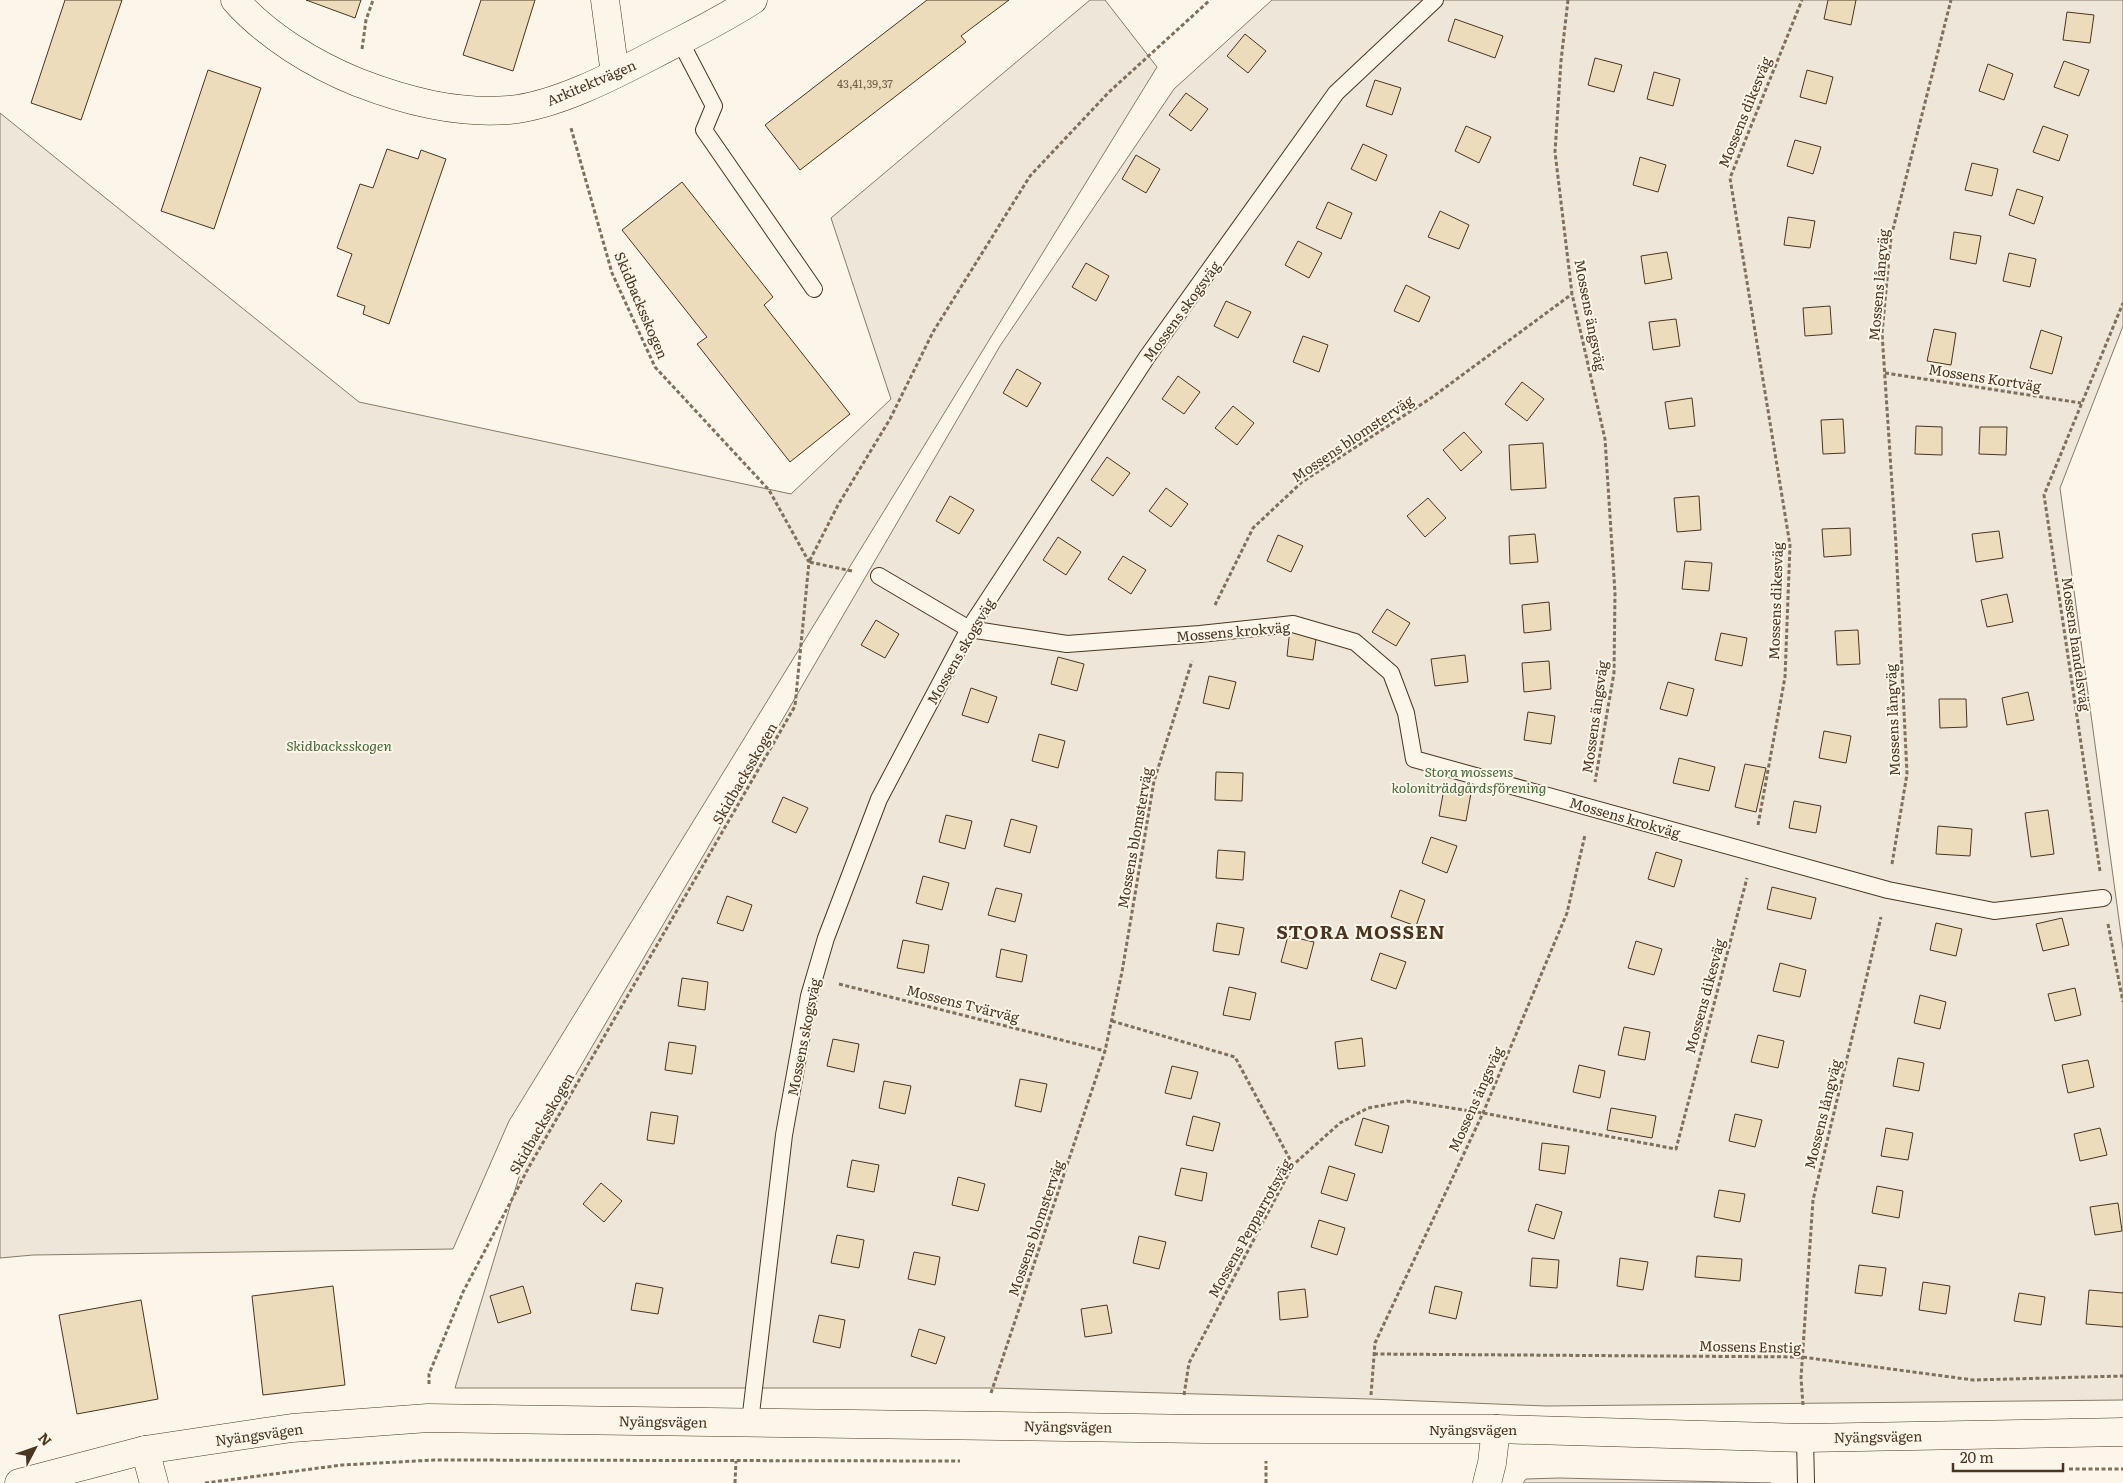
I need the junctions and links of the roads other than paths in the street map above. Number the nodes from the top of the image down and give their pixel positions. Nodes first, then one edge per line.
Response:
1 (235, 0) edge
2 (605, 0) edge
3 (753, 0) edge
4 (1435, 0) edge
5 (680, 41) junction
6 (615, 74) junction
7 (814, 289) dead end
8 (879, 576) road end
9 (969, 629) junction
10 (2104, 898) road end
11 (750, 1422) junction
12 (1496, 1429) junction
13 (2123, 1432) edge
14 (1805, 1438) junction
15 (145, 1450) junction
16 (19, 1483) edge
17 (154, 1483) edge
18 (1488, 1483) edge
19 (1806, 1483) edge

1 - 6 street, Arkitektvägen
2 - 6 street
3 - 5 street, Arkitektvägen
4 - 9 lane, Mossens skogsväg
5 - 6 street, Arkitektvägen
5 - 7 lane
8 - 9 lane, Mossens krokväg
9 - 10 lane, Mossens krokväg
9 - 11 lane, Mossens skogsväg
11 - 12 street, Nyängsvägen
11 - 15 street, Nyängsvägen
12 - 14 street, Nyängsvägen
12 - 18 street
13 - 14 street, Nyängsvägen
14 - 19 lane
15 - 16 street, Nyängsvägen
15 - 17 street

